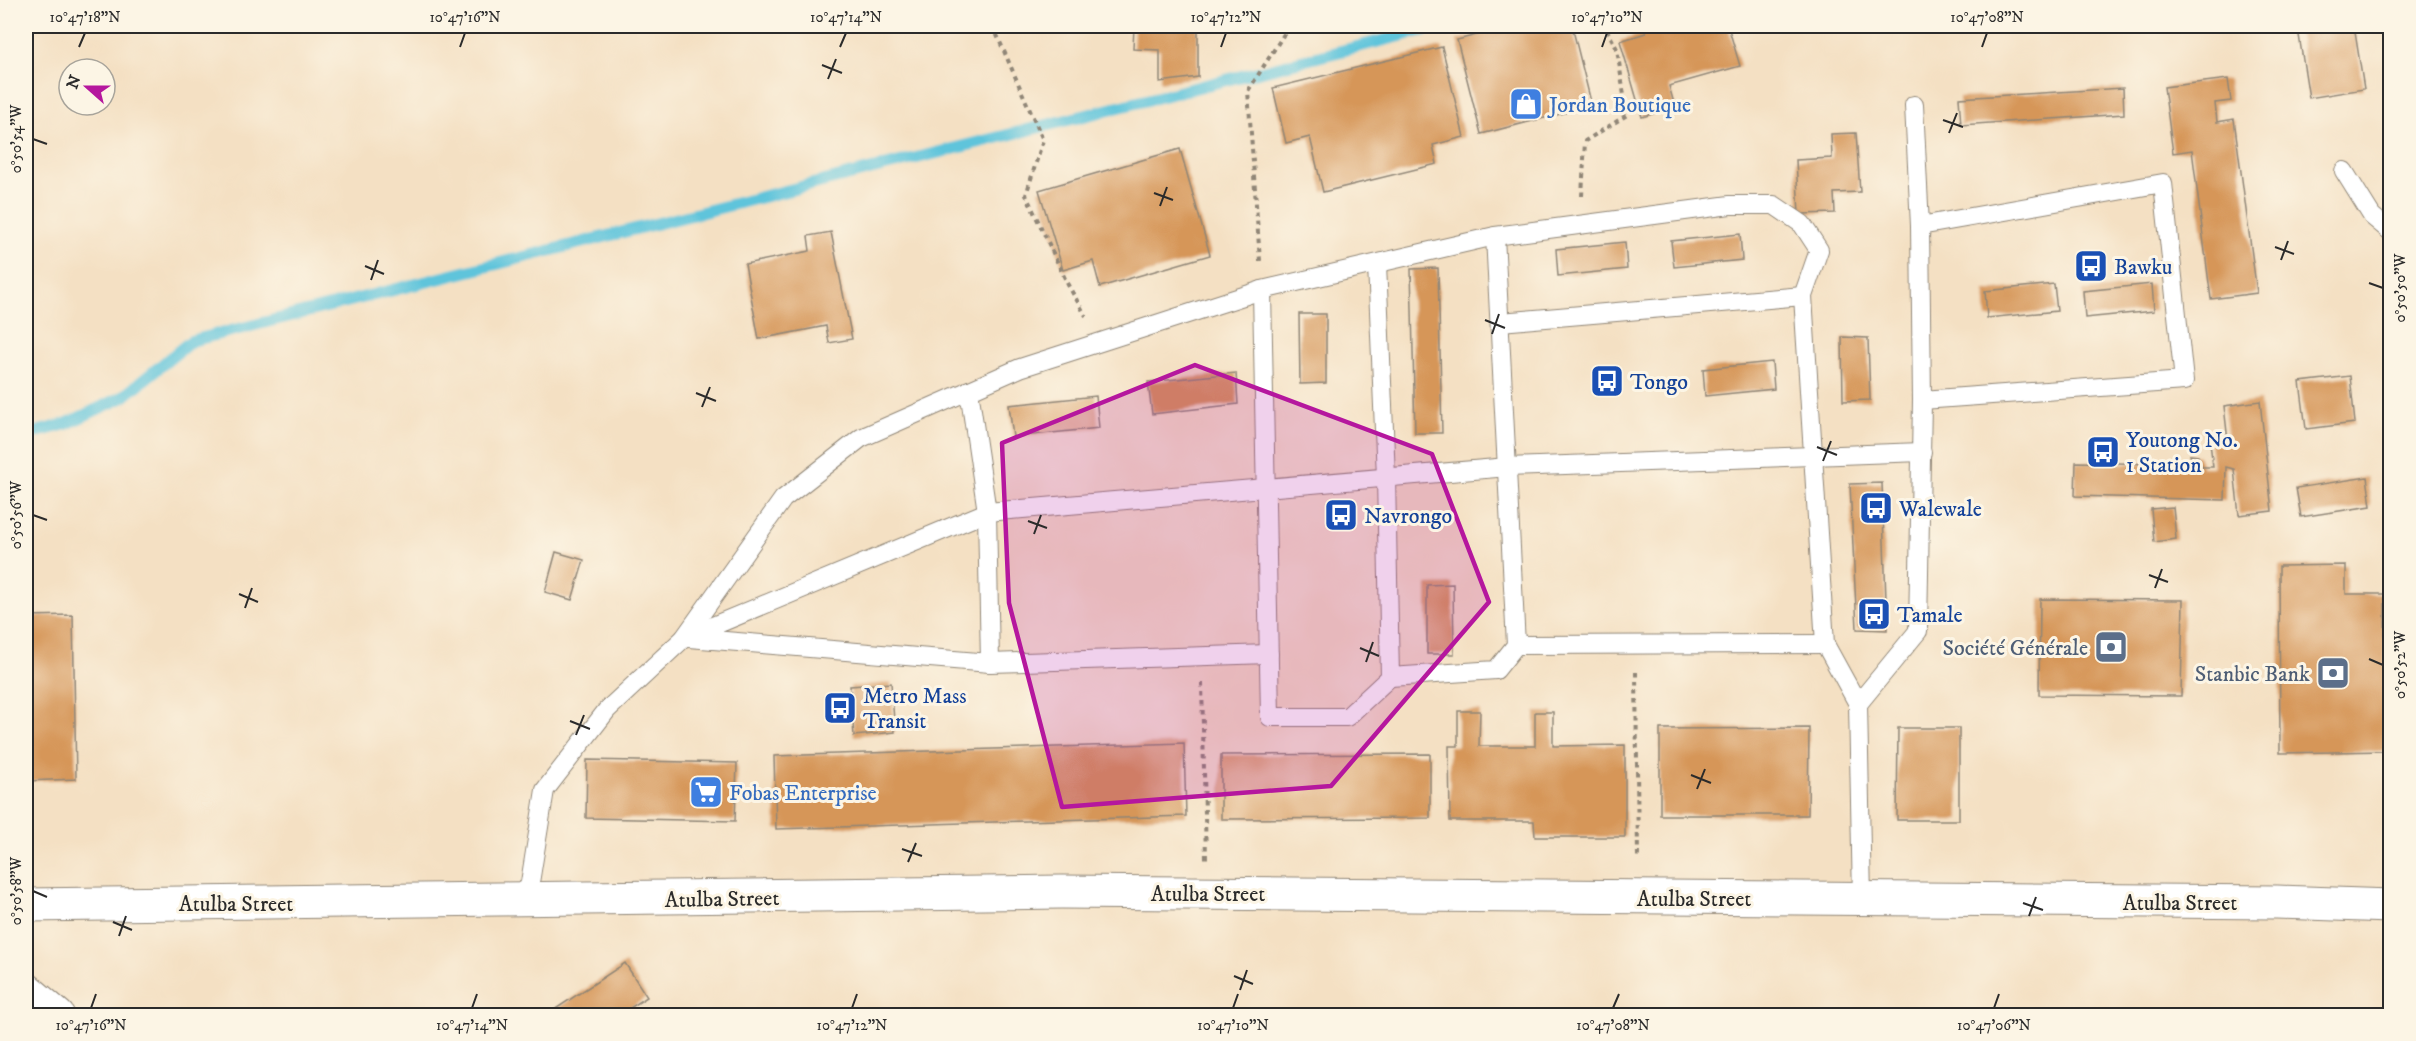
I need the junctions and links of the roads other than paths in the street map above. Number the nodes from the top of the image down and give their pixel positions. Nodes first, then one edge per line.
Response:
1 (1914, 105) dead end
2 (2344, 171) dead end
3 (1920, 226) junction
4 (2391, 231) edge
5 (1496, 236) junction
6 (1377, 264) junction
7 (1262, 290) junction
8 (1803, 296) junction
9 (1500, 322) junction
10 (969, 390) junction
11 (1922, 400) junction
12 (1922, 452) junction
13 (1812, 456) junction
14 (1508, 467) junction
15 (1386, 477) junction
16 (1265, 488) junction
17 (987, 512) junction
18 (684, 638) junction
19 (1824, 644) junction
20 (1516, 645) junction
21 (1269, 654) junction
22 (990, 663) junction
23 (1390, 677) junction
24 (1858, 704) junction
25 (1862, 899) junction
26 (527, 901) junction
27 (26, 905) edge
28 (2391, 906) edge
29 (26, 989) edge
30 (58, 1016) edge

1 - 3 lane
2 - 4 lane
3 - 11 lane
3 - 11 lane
5 - 6 lane
5 - 8 lane
5 - 9 lane
6 - 7 lane
6 - 15 lane
7 - 10 lane
7 - 16 lane
8 - 9 lane
8 - 13 lane
9 - 14 lane
10 - 17 lane
10 - 18 lane
11 - 12 lane
12 - 13 lane
12 - 24 lane
13 - 14 lane
13 - 19 lane
14 - 15 lane
14 - 20 lane
15 - 16 lane
15 - 23 lane
16 - 17 lane
16 - 21 lane
17 - 18 lane
17 - 22 lane
18 - 22 lane
18 - 26 lane
19 - 20 lane
19 - 24 lane
20 - 23 lane
21 - 22 lane
21 - 23 lane
24 - 25 lane
25 - 26 street, Atulba Street
25 - 28 street, Atulba Street
26 - 27 street, Atulba Street
29 - 30 street

